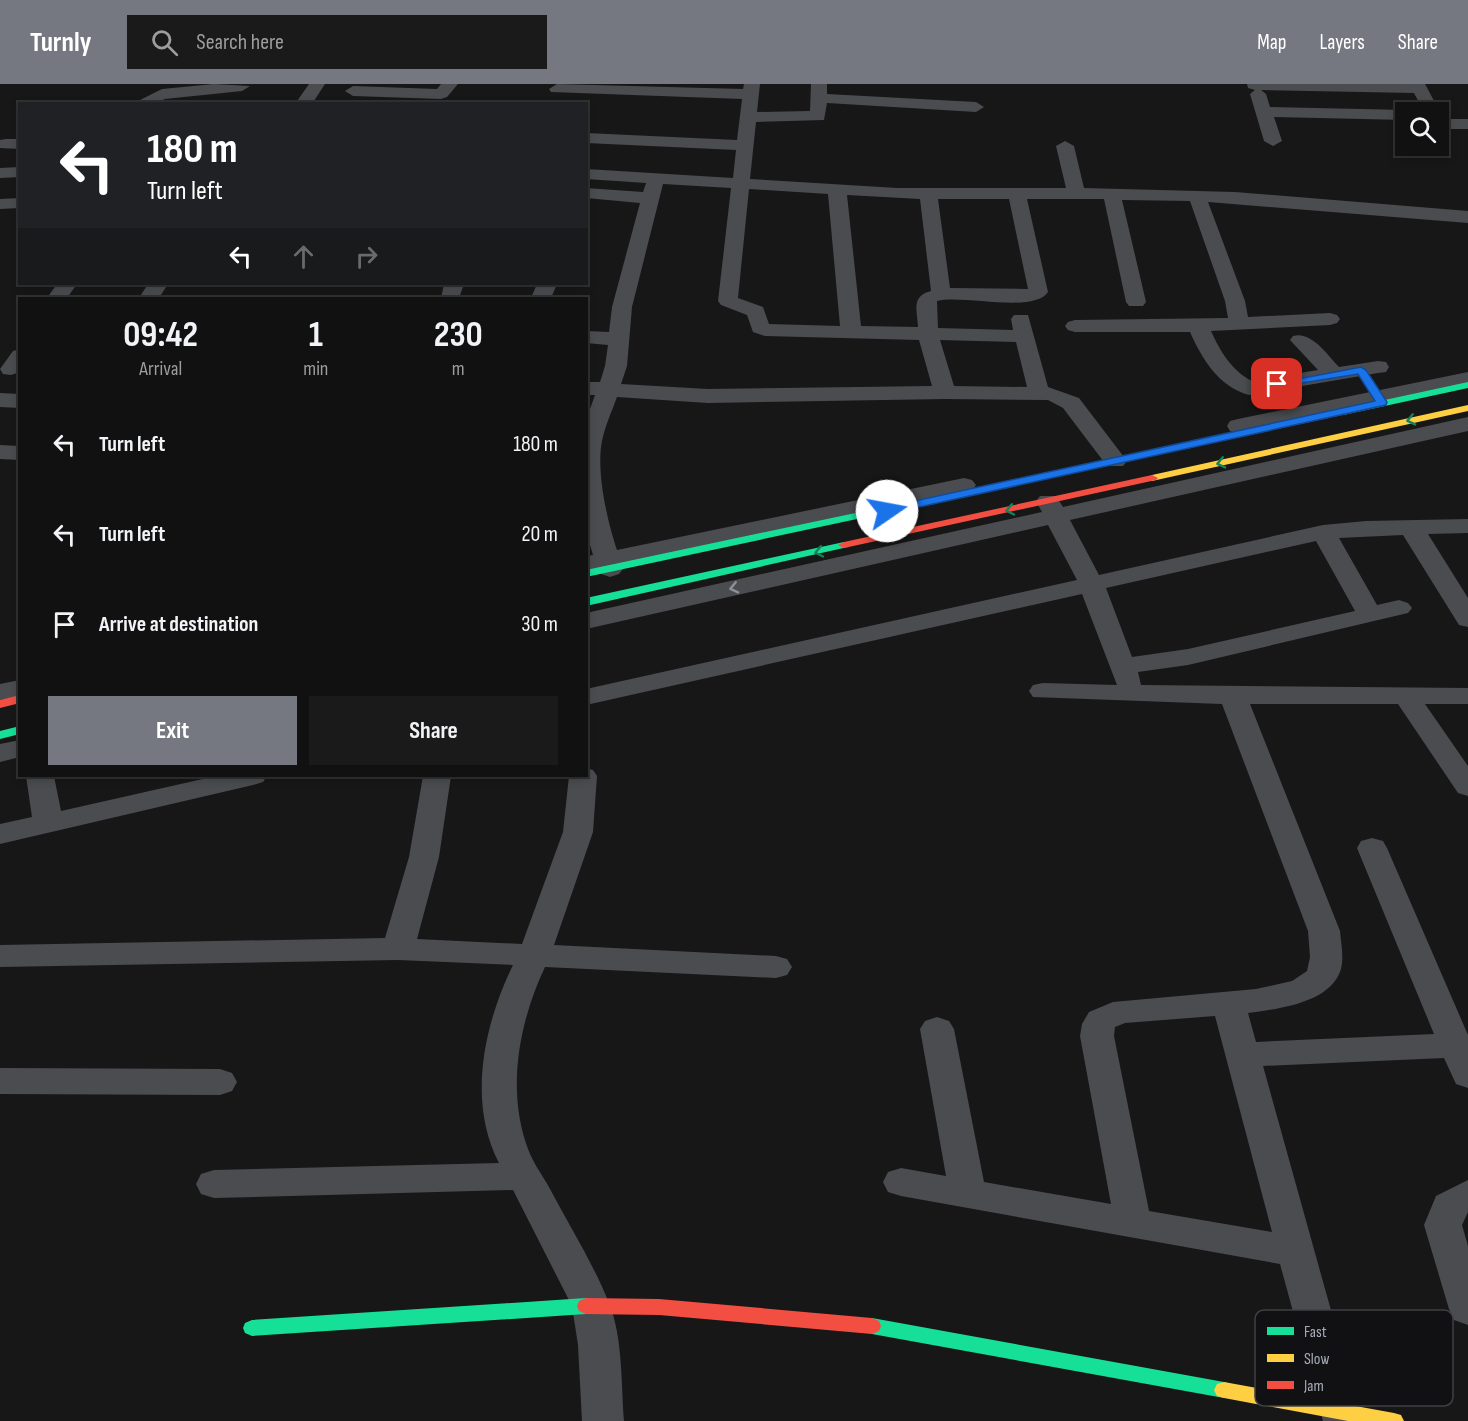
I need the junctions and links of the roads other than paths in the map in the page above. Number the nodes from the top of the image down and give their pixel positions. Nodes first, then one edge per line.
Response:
1 (317, 84) edge
2 (450, 84) edge
3 (1254, 84) edge
4 (243, 85) edge
5 (558, 86) edge
6 (1418, 86) edge
7 (353, 91) dead end
8 (818, 91) edge
9 (144, 102) edge
10 (228, 102) edge
11 (304, 102) edge
12 (549, 102) edge
13 (1427, 102) edge
14 (903, 103) junction
15 (747, 104) edge
16 (1264, 112) junction
17 (1395, 115) edge
18 (903, 123) dead end
19 (1468, 124) edge
20 (977, 126) dead end
21 (1449, 128) edge
22 (588, 138) edge
23 (1273, 141) dead end
24 (745, 145) junction
25 (1065, 146) dead end
26 (18, 172) edge
27 (0, 173) edge
28 (588, 174) edge
29 (740, 184) junction
30 (654, 188) junction
31 (837, 190) junction
32 (588, 193) edge
33 (928, 194) junction
34 (1017, 194) junction
35 (1076, 194) junction
36 (1112, 194) junction
37 (1197, 196) junction
38 (18, 203) edge
39 (0, 204) edge
40 (1468, 218) edge
41 (941, 294) junction
42 (1016, 296) junction
43 (1136, 302) dead end
44 (1330, 319) dead end
45 (1239, 324) junction
46 (1075, 326) dead end
47 (1198, 326) junction
48 (851, 332) junction
49 (928, 335) junction
50 (1025, 336) junction
51 (588, 337) edge
52 (617, 339) junction
53 (1300, 340) dead end
54 (1335, 375) junction
55 (1468, 378) edge
56 (1468, 385) edge
57 (597, 389) edge
58 (945, 392) junction
59 (1039, 393) junction
60 (1380, 399) junction
61 (0, 400) edge
62 (18, 401) edge
63 (1468, 408) edge
64 (1468, 424) edge
65 (589, 440) edge
66 (1112, 458) junction
67 (1052, 509) junction
68 (1468, 526) edge
69 (1411, 527) junction
70 (1323, 532) junction
71 (601, 564) edge
72 (588, 573) edge
73 (1091, 583) junction
74 (588, 602) edge
75 (1399, 608) dead end
76 (1370, 615) junction
77 (1468, 619) edge
78 (588, 621) edge
79 (1123, 666) junction
80 (18, 688) edge
81 (1043, 691) dead end
82 (0, 692) edge
83 (1133, 693) junction
84 (1233, 696) junction
85 (1406, 696) junction
86 (1468, 696) edge
87 (588, 697) edge
88 (18, 700) edge
89 (0, 704) edge
90 (18, 730) edge
91 (0, 735) edge
92 (18, 748) edge
93 (0, 753) edge
94 (40, 777) edge
95 (249, 777) edge
96 (437, 777) edge
97 (584, 777) edge
98 (1468, 787) edge
99 (48, 823) junction
100 (0, 834) edge
101 (1372, 848) dead end
102 (398, 949) junction
103 (0, 956) edge
104 (534, 956) junction
105 (776, 967) dead end
106 (1228, 1002) junction
107 (937, 1029) dead end
108 (1242, 1055) junction
109 (1462, 1060) edge
110 (0, 1081) edge
111 (220, 1082) dead end
112 (524, 1176) junction
113 (901, 1182) dead end
114 (214, 1184) dead end
115 (968, 1194) junction
116 (1468, 1194) edge
117 (1133, 1223) junction
118 (1297, 1252) junction
119 (591, 1306) junction
120 (1468, 1309) edge
121 (1312, 1310) edge
122 (252, 1328) dead end
123 (1255, 1405) edge
124 (1259, 1406) edge
125 (1338, 1406) edge
126 (1278, 1410) edge
127 (1339, 1411) junction
128 (603, 1421) edge
129 (1394, 1421) edge

1 - 11 street
2 - 7 street
3 - 6 street
3 - 16 street
4 - 9 street
4 - 10 street
5 - 12 street
5 - 15 street
6 - 13 street
8 - 14 street
8 - 15 street
14 - 18 street
14 - 20 street
15 - 24 street
16 - 17 street
16 - 23 street
19 - 21 street
22 - 24 street
24 - 29 street
25 - 35 street
26 - 27 street
28 - 30 street
29 - 30 street
29 - 31 street
29 - 48 street
30 - 32 street
30 - 52 street
31 - 33 street
31 - 48 street
33 - 34 street
33 - 41 street
34 - 35 street
34 - 42 street
35 - 36 street
36 - 37 street
36 - 43 street
37 - 40 street
37 - 45 street
38 - 39 street
41 - 42 street
41 - 49 street
42 - 50 street
44 - 45 street
45 - 47 street
46 - 47 street
47 - 54 street
48 - 49 street
49 - 50 street
49 - 58 street
50 - 59 street
51 - 52 street
52 - 57 street
53 - 54 street
54 - 60 street
55 - 60 street
56 - 60 main road
57 - 58 street
57 - 65 street
58 - 59 street
59 - 66 street
60 - 66 street
61 - 62 street
63 -> 67 main road
64 - 67 street
65 - 71 street
66 - 71 street
67 - 73 street
67 -> 74 main road
67 -> 78 street
68 - 69 street
69 - 70 street
69 - 77 street
70 - 73 street
70 - 76 street
71 - 72 main road
73 - 79 street
73 - 87 street
75 - 76 street
76 - 79 street
79 - 83 street
80 - 82 street
81 - 83 street
83 - 84 street
84 - 85 street
84 - 106 street
85 - 86 street
85 - 98 street
88 - 89 main road
90 - 91 main road
92 - 93 street
94 - 99 street
95 - 99 street
96 - 102 street
97 - 104 street
99 - 100 street
101 - 109 street
102 - 103 street
102 - 104 street
104 - 105 street
104 - 112 street
106 - 108 street
106 - 117 street
107 - 115 street
108 - 109 street
108 - 118 street
110 - 111 street
112 - 114 street
112 - 119 street
113 - 115 street
115 - 117 street
116 - 120 street
117 - 118 street
118 - 121 street
119 - 122 main road
119 - 123 main road
119 - 128 street
124 - 126 main road
125 - 127 street
126 - 127 main road
127 - 129 main road

